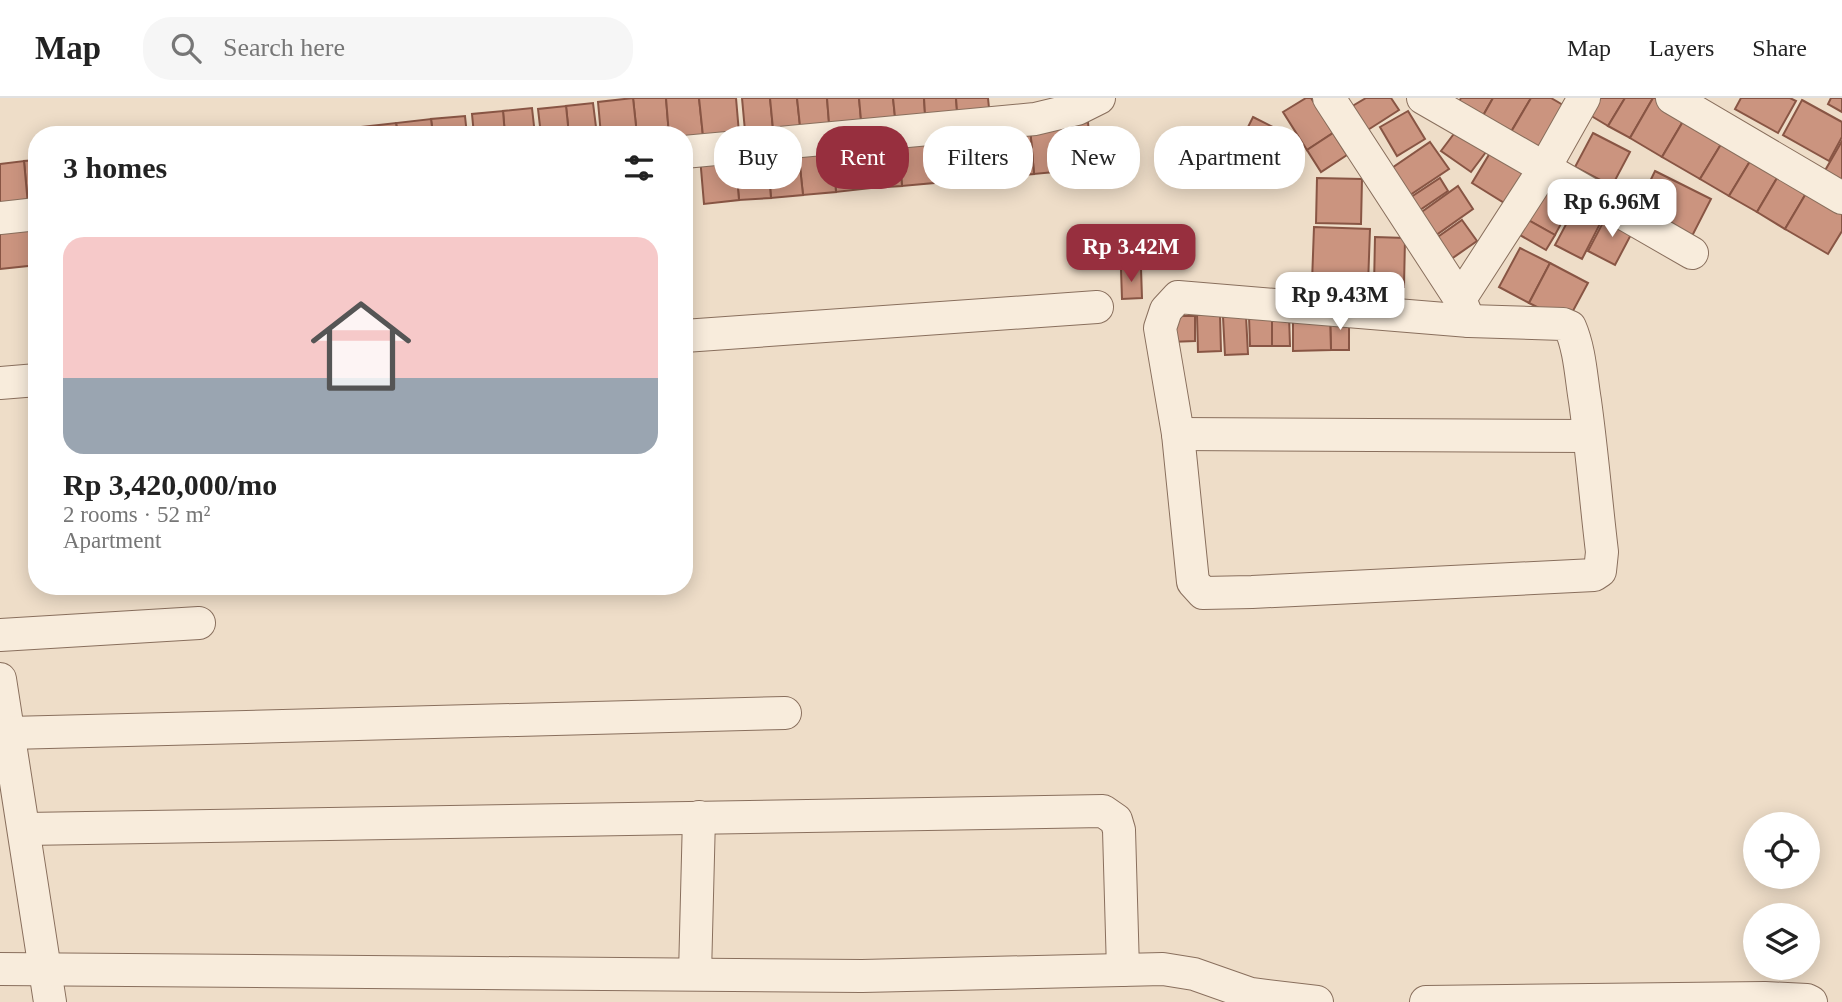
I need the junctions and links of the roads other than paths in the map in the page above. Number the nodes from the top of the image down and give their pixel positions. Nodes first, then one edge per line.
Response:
1 (1099, 98) edge
2 (1329, 98) edge
3 (1423, 98) edge
4 (1584, 98) edge
5 (1672, 98) edge
6 (693, 151) edge
7 (1544, 169) junction
8 (1842, 198) edge
9 (28, 215) edge
10 (0, 218) edge
11 (1692, 253) dead end
12 (1097, 307) dead end
13 (1465, 310) junction
14 (693, 335) edge
15 (28, 381) edge
16 (0, 383) edge
17 (1178, 434) junction
18 (1589, 436) junction
19 (200, 623) dead end
20 (0, 635) edge
21 (0, 679) edge
22 (785, 713) dead end
23 (9, 733) junction
24 (699, 817) junction
25 (25, 829) junction
26 (0, 968) edge
27 (47, 970) junction
28 (1123, 970) junction
29 (695, 974) junction
30 (1716, 1001) edge
31 (50, 1002) edge
32 (1317, 1002) edge
33 (1426, 1002) edge
34 (1811, 1002) edge

1 - 6 street
2 - 13 street
3 - 7 street
4 - 7 street
5 - 8 street
7 - 11 street
7 - 13 street
9 - 10 street
12 - 14 street
13 - 17 street
13 - 18 street
15 - 16 street
17 - 18 street
17 - 18 street
19 - 20 street
21 - 23 street
22 - 23 street
23 - 25 street
24 - 25 street
24 - 28 street
24 - 29 street
25 - 27 street
26 - 27 street
27 - 29 street
27 - 31 street
28 - 29 street
28 - 32 street
30 - 33 street
30 - 34 street

